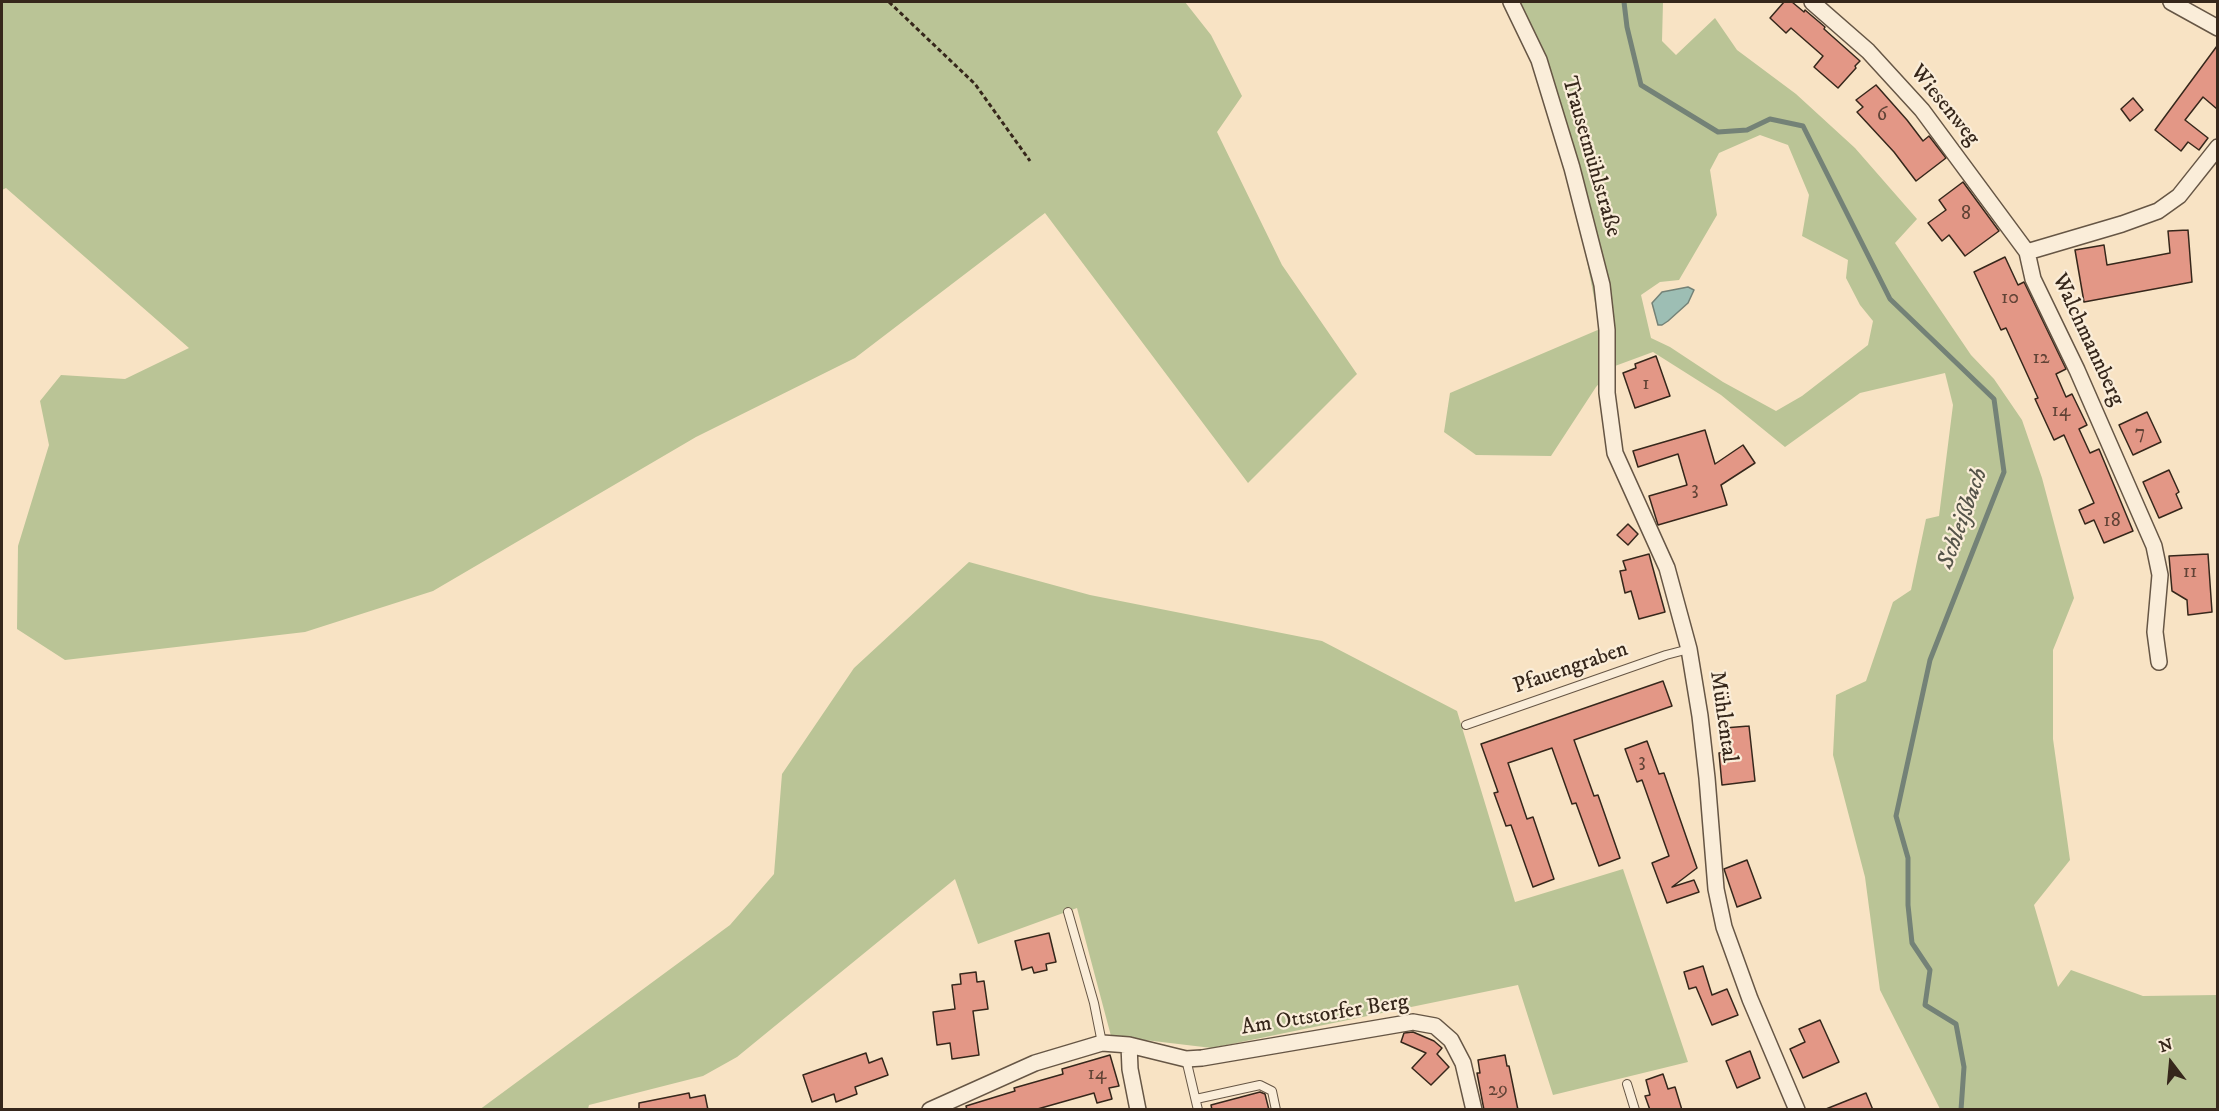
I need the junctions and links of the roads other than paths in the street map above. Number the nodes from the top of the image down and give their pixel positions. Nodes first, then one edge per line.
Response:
1 (1511, 2) edge
2 (1812, 2) edge
3 (2171, 2) edge
4 (2217, 28) edge
5 (2217, 147) edge
6 (2026, 252) junction
7 (1607, 330) joint
8 (1689, 650) junction
9 (2159, 662) dead end
10 (1466, 725) dead end
11 (1068, 912) dead end
12 (1102, 1043) junction
13 (1129, 1045) junction
14 (1186, 1059) junction
15 (1627, 1084) dead end
16 (1196, 1099) junction
17 (1795, 1109) edge
18 (930, 1110) edge
19 (1138, 1110) edge
20 (1198, 1110) edge
21 (1276, 1110) edge
22 (1474, 1110) edge
23 (1635, 1110) edge

1 - 7 street, Trausetmühlstraße
2 - 6 street, Wiesenweg
3 - 4 street
5 - 6 street, Walchmannberg
6 - 9 street, Walchmannberg
7 - 8 street, Mühlental
8 - 10 lane, Pfauengraben
8 - 17 street, Mühlental
11 - 12 lane
12 - 13 street, Am Ottstorfer Berg
12 - 18 street, Am Ottstorfer Berg
13 - 14 street, Am Ottstorfer Berg
13 - 19 street
14 - 16 lane
14 - 22 street, Am Ottstorfer Berg
15 - 23 lane
16 - 20 lane
16 - 21 lane

